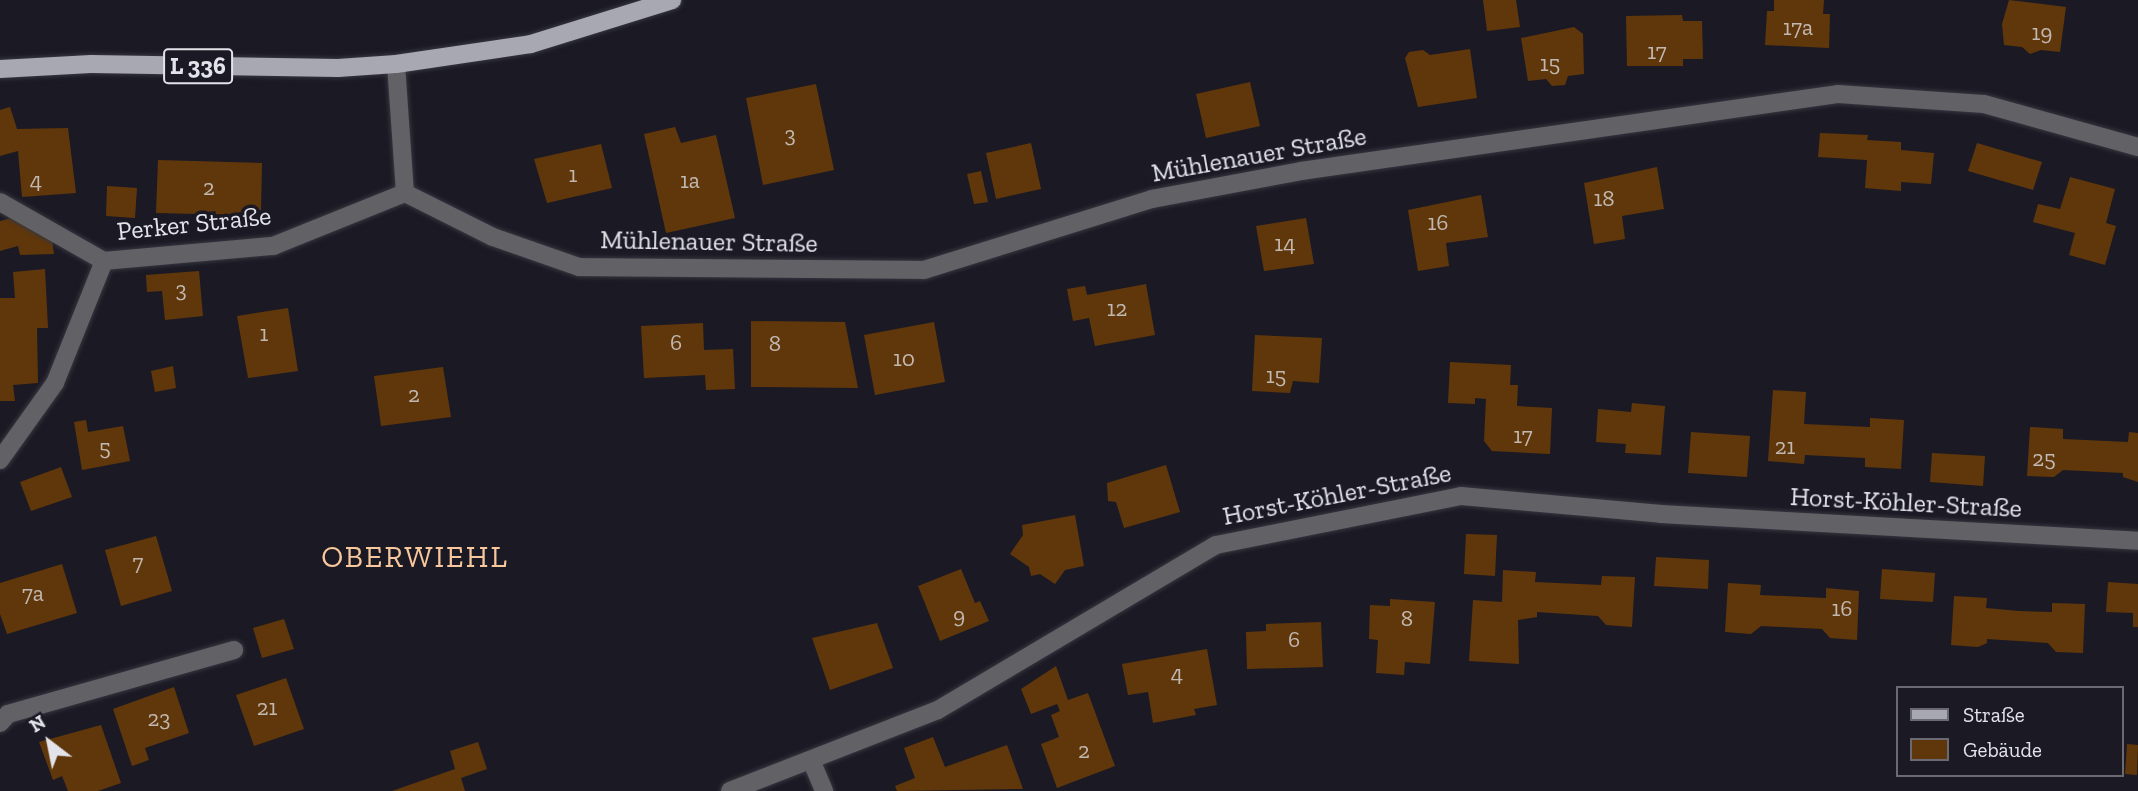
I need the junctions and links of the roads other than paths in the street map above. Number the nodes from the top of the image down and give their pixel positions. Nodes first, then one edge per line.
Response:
1 (672, 0) edge
2 (396, 64) junction
3 (0, 69) edge
4 (2138, 147) edge
5 (405, 193) junction
6 (0, 202) edge
7 (104, 261) junction
8 (0, 460) edge
9 (2138, 541) edge
10 (234, 650) dead end
11 (0, 723) edge
12 (811, 760) junction
13 (730, 791) edge
14 (824, 791) edge

1 - 2 main road, L 336
2 - 3 main road, L 336
2 - 5 street
4 - 5 street, Mühlenauer Straße
5 - 7 street, Perker Straße
6 - 7 street, Perker Straße
7 - 8 street, Perker Straße
9 - 12 street, Horst-Köhler-Straße
10 - 11 street
12 - 13 street, Horst-Köhler-Straße
12 - 14 street

